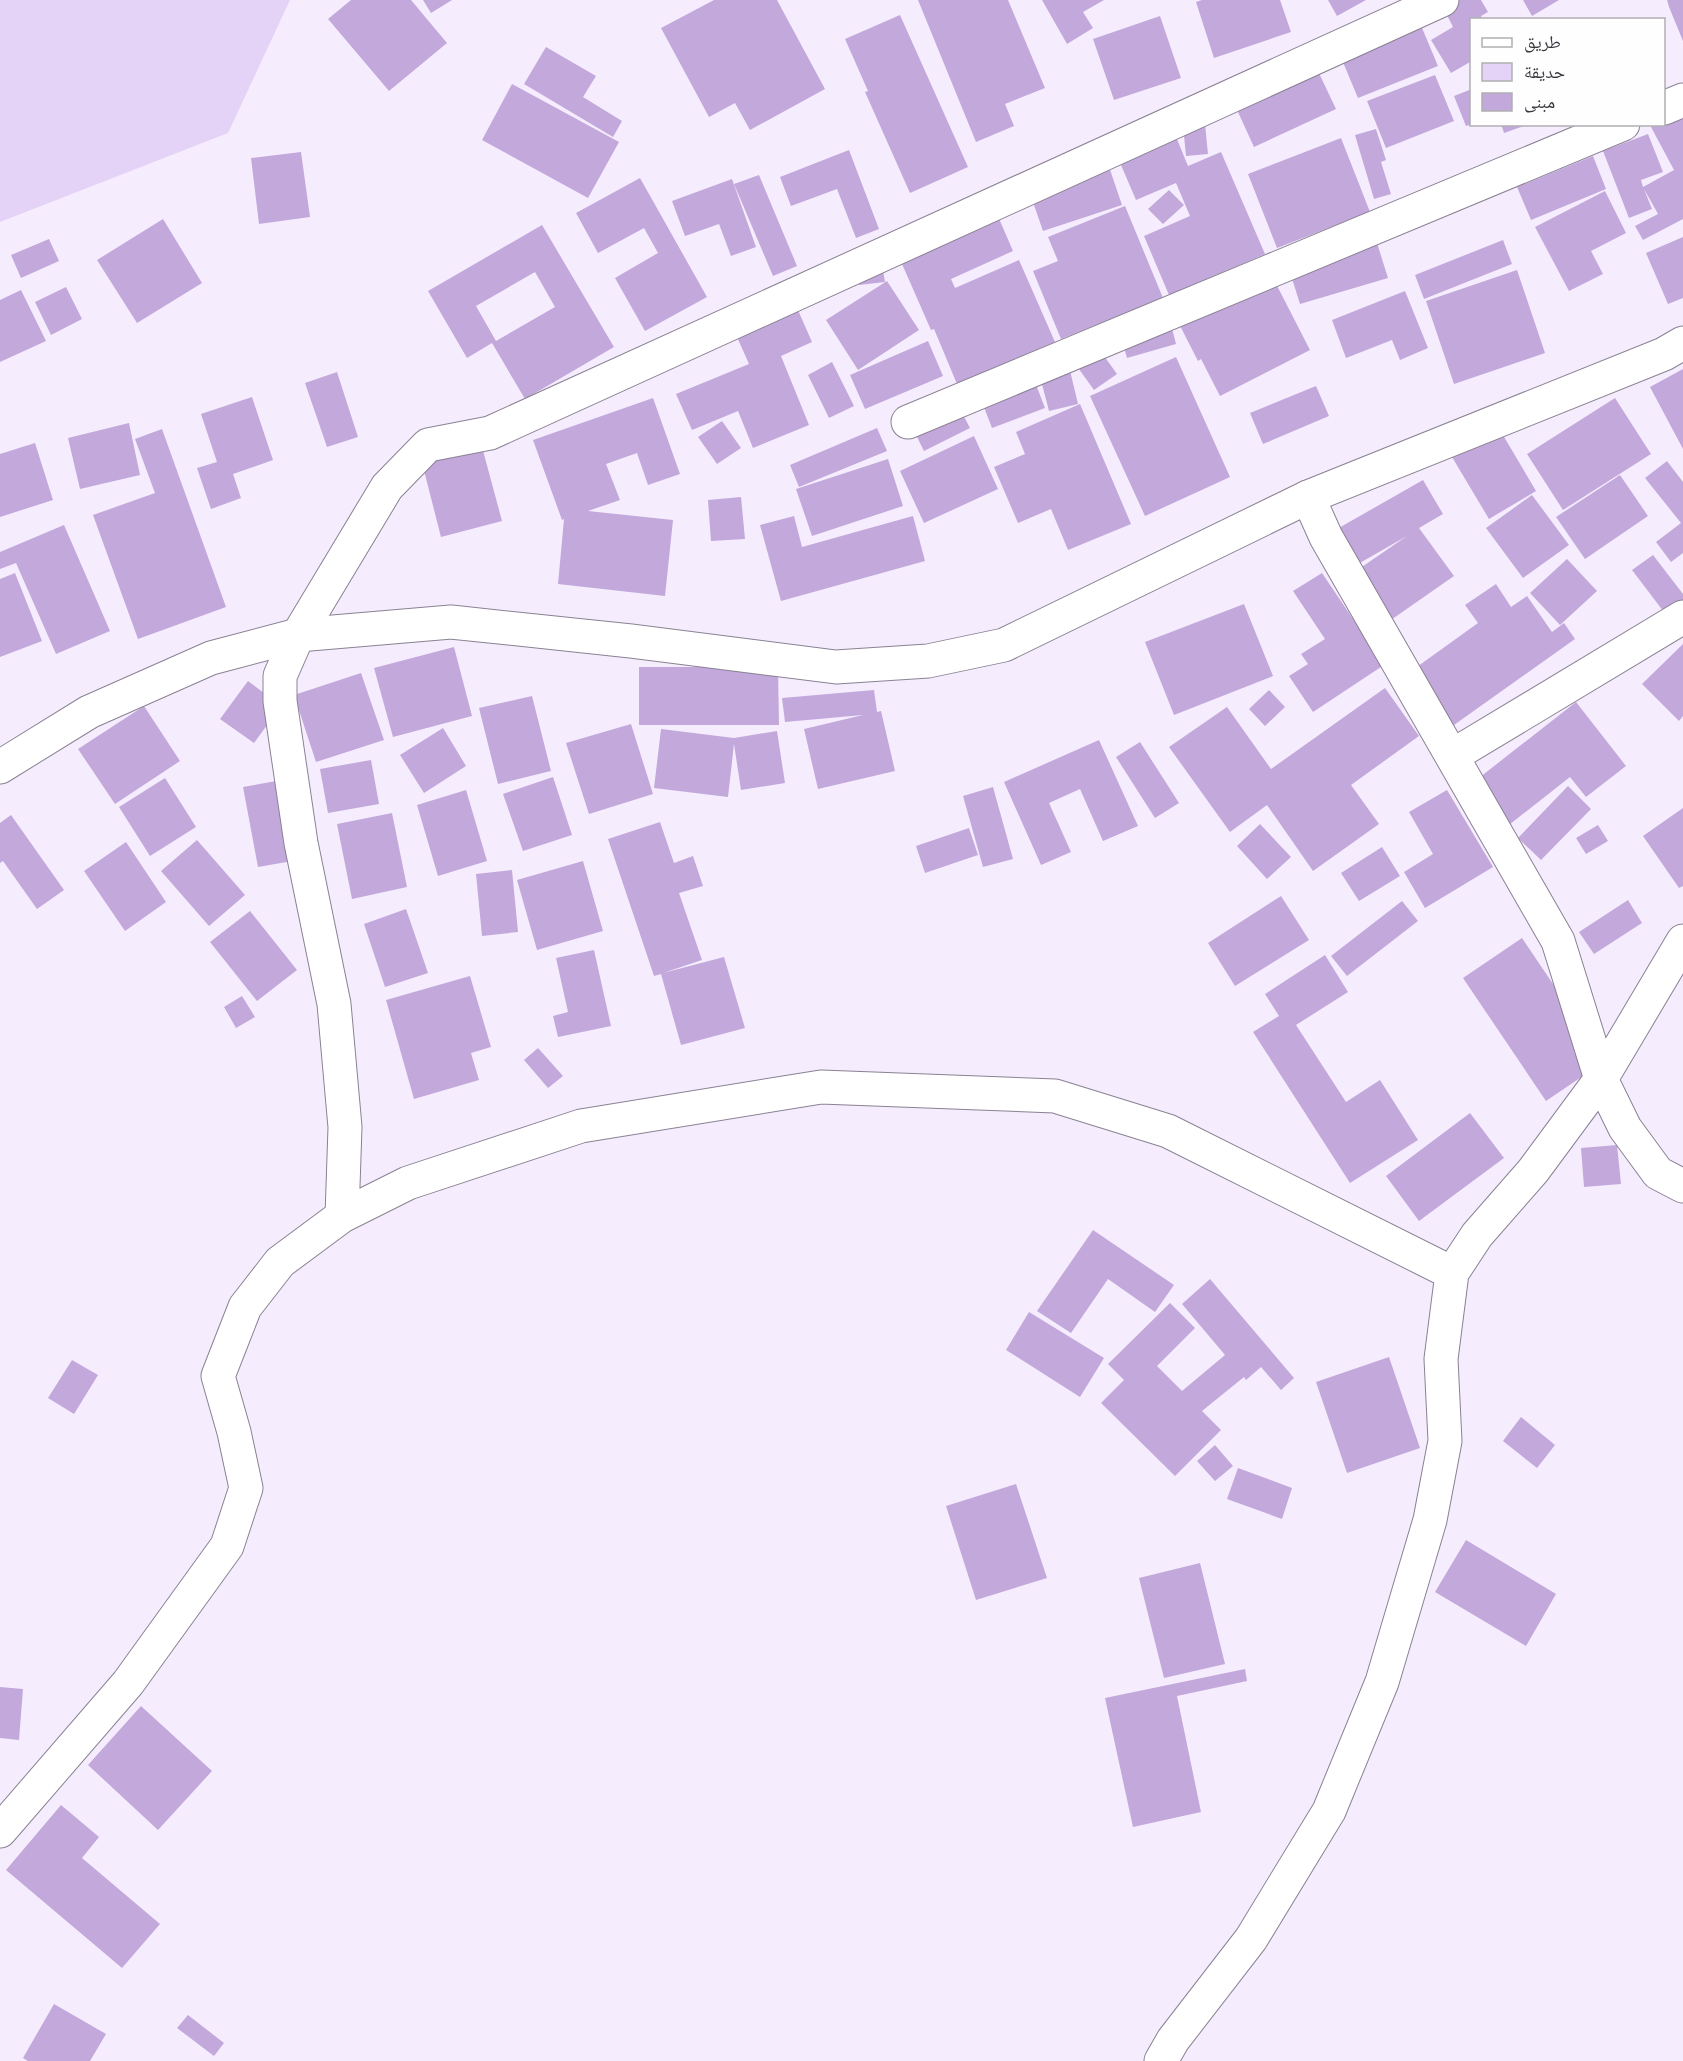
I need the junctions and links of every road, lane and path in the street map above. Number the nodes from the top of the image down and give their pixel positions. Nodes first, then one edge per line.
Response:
1 (1442, 0) edge
2 (1683, 100) edge
3 (1665, 108) edge
4 (1618, 126) edge
5 (1683, 343) edge
6 (908, 422) dead end
7 (1308, 497) junction
8 (1683, 617) edge
9 (298, 635) junction
10 (1452, 756) junction
11 (0, 767) edge
12 (1683, 940) edge
13 (1601, 1079) junction
14 (1683, 1186) edge
15 (342, 1216) junction
16 (1452, 1273) junction
17 (0, 1831) edge
18 (1161, 2061) edge

1 - 9 street
2 - 3 street
4 - 6 street
5 - 7 street
7 - 9 street
7 - 10 street
8 - 10 street
9 - 11 street
9 - 15 street
10 - 13 street
12 - 13 street
13 - 14 street
13 - 16 street
15 - 16 street
15 - 17 street
16 - 18 street

